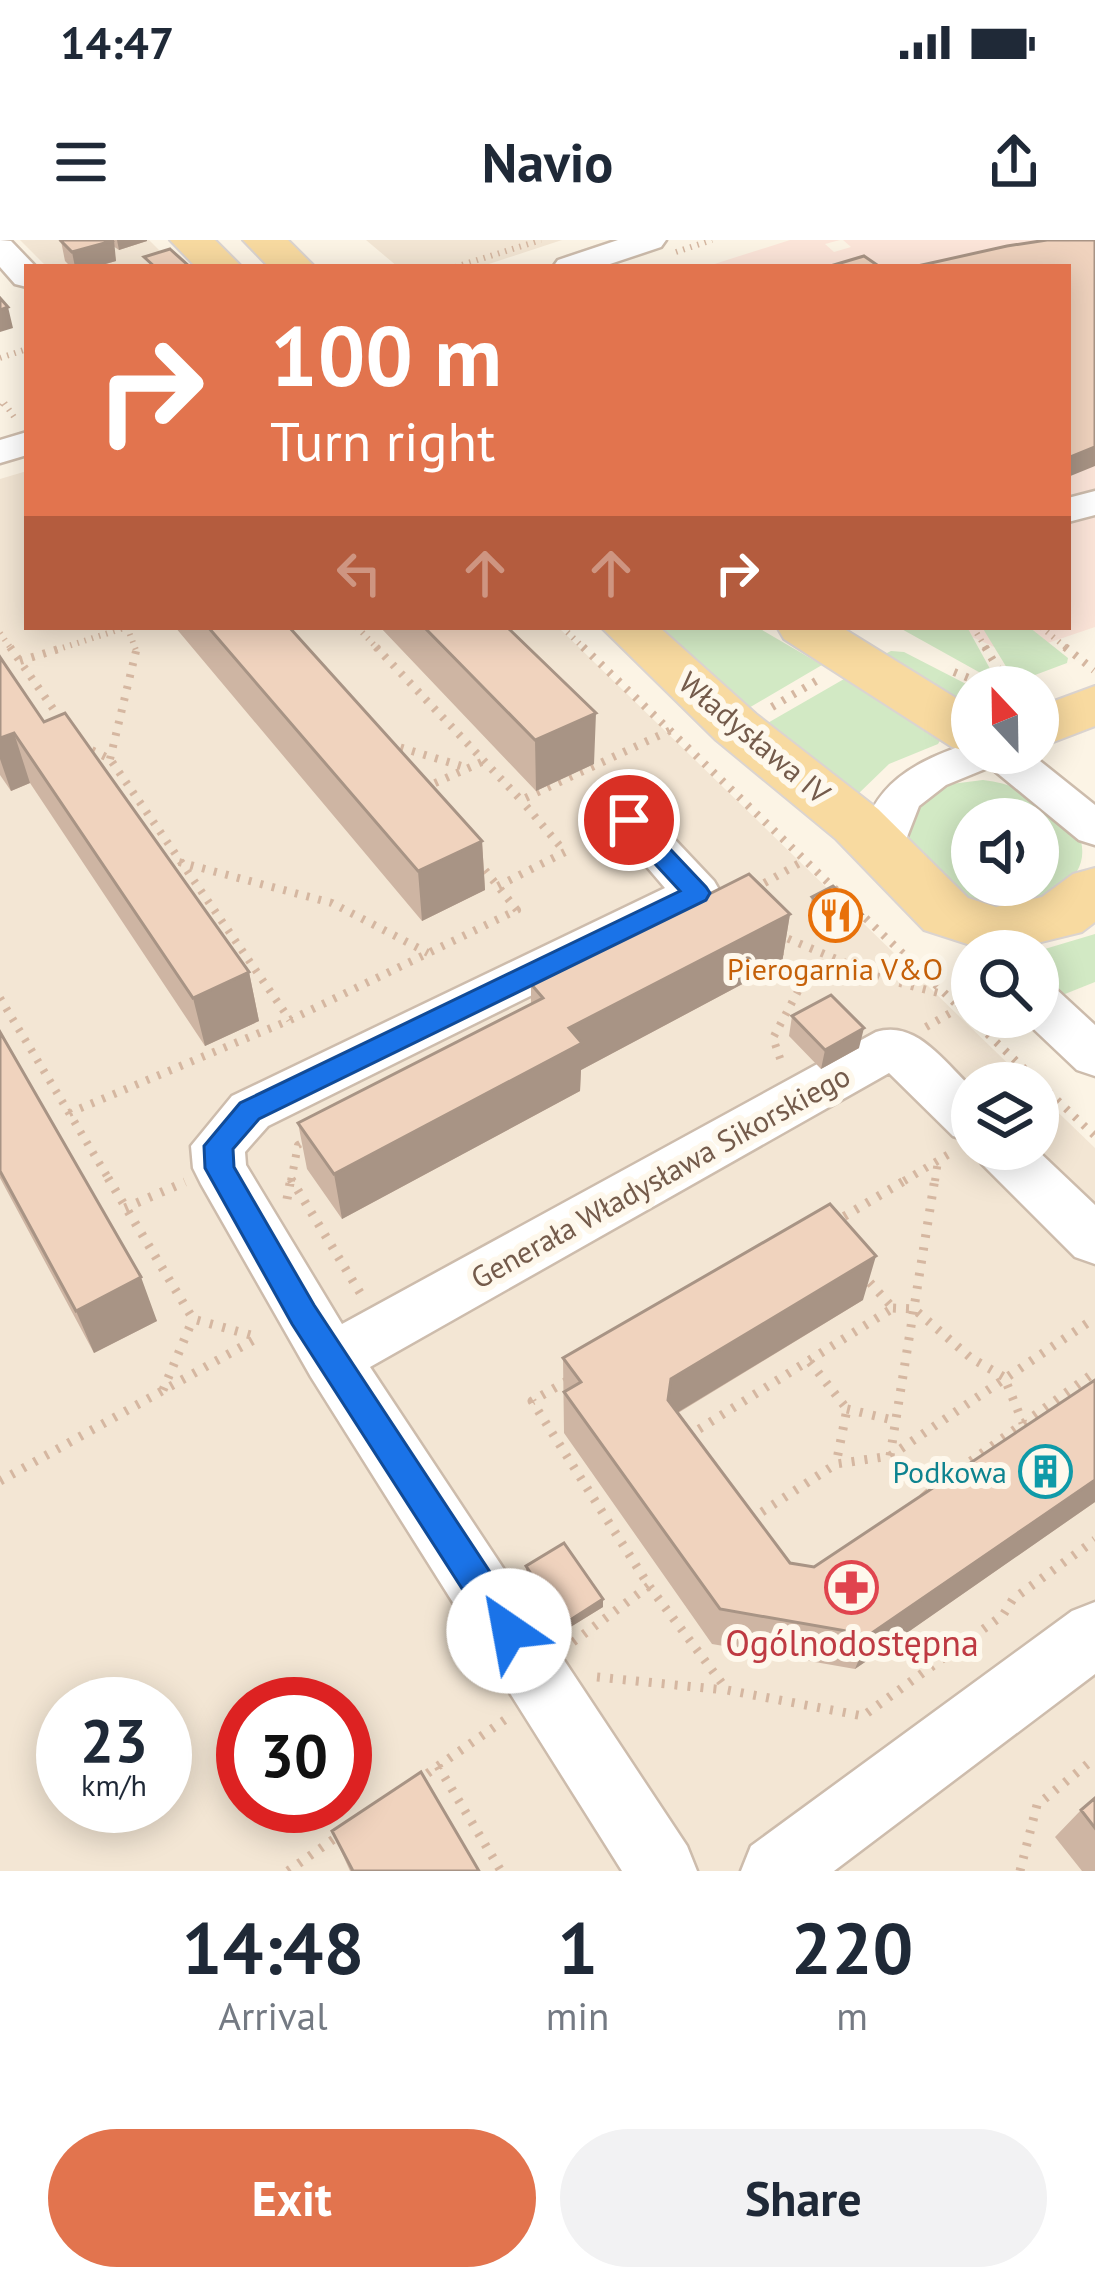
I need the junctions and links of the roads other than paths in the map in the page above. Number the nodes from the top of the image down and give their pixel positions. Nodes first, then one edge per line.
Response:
1 (191, 240) edge
2 (264, 240) edge
3 (650, 240) edge
4 (0, 248) edge
5 (588, 258) edge
6 (217, 264) edge
7 (291, 264) edge
8 (24, 275) edge
9 (632, 630) edge
10 (808, 630) edge
11 (1095, 704) edge
12 (753, 717) junction
13 (1059, 720) edge
14 (951, 721) edge
15 (951, 766) edge
16 (1026, 774) edge
17 (629, 820) dead end
18 (1095, 829) edge
19 (882, 848) junction
20 (1095, 890) edge
21 (996, 930) edge
22 (951, 935) edge
23 (951, 945) edge
24 (1059, 1023) edge
25 (1095, 1056) edge
26 (951, 1101) edge
27 (1022, 1170) edge
28 (1095, 1240) edge
29 (298, 1337) junction
30 (1095, 1634) edge
31 (662, 1871) edge
32 (776, 1871) edge

1 - 6 main road
2 - 7 main road
3 - 5 street
4 - 8 street
9 - 12 main road, Władysława IV
10 - 14 main road
11 - 13 main road
12 - 19 main road, Władysława IV
12 - 23 main road
15 - 19 street
16 - 18 street
17 - 29 street
19 - 22 main road, Władysława IV
20 - 21 main road
24 - 25 street
26 - 29 street, Generała Władysława Sikorskiego
27 - 28 street
29 - 31 street
30 - 32 street

